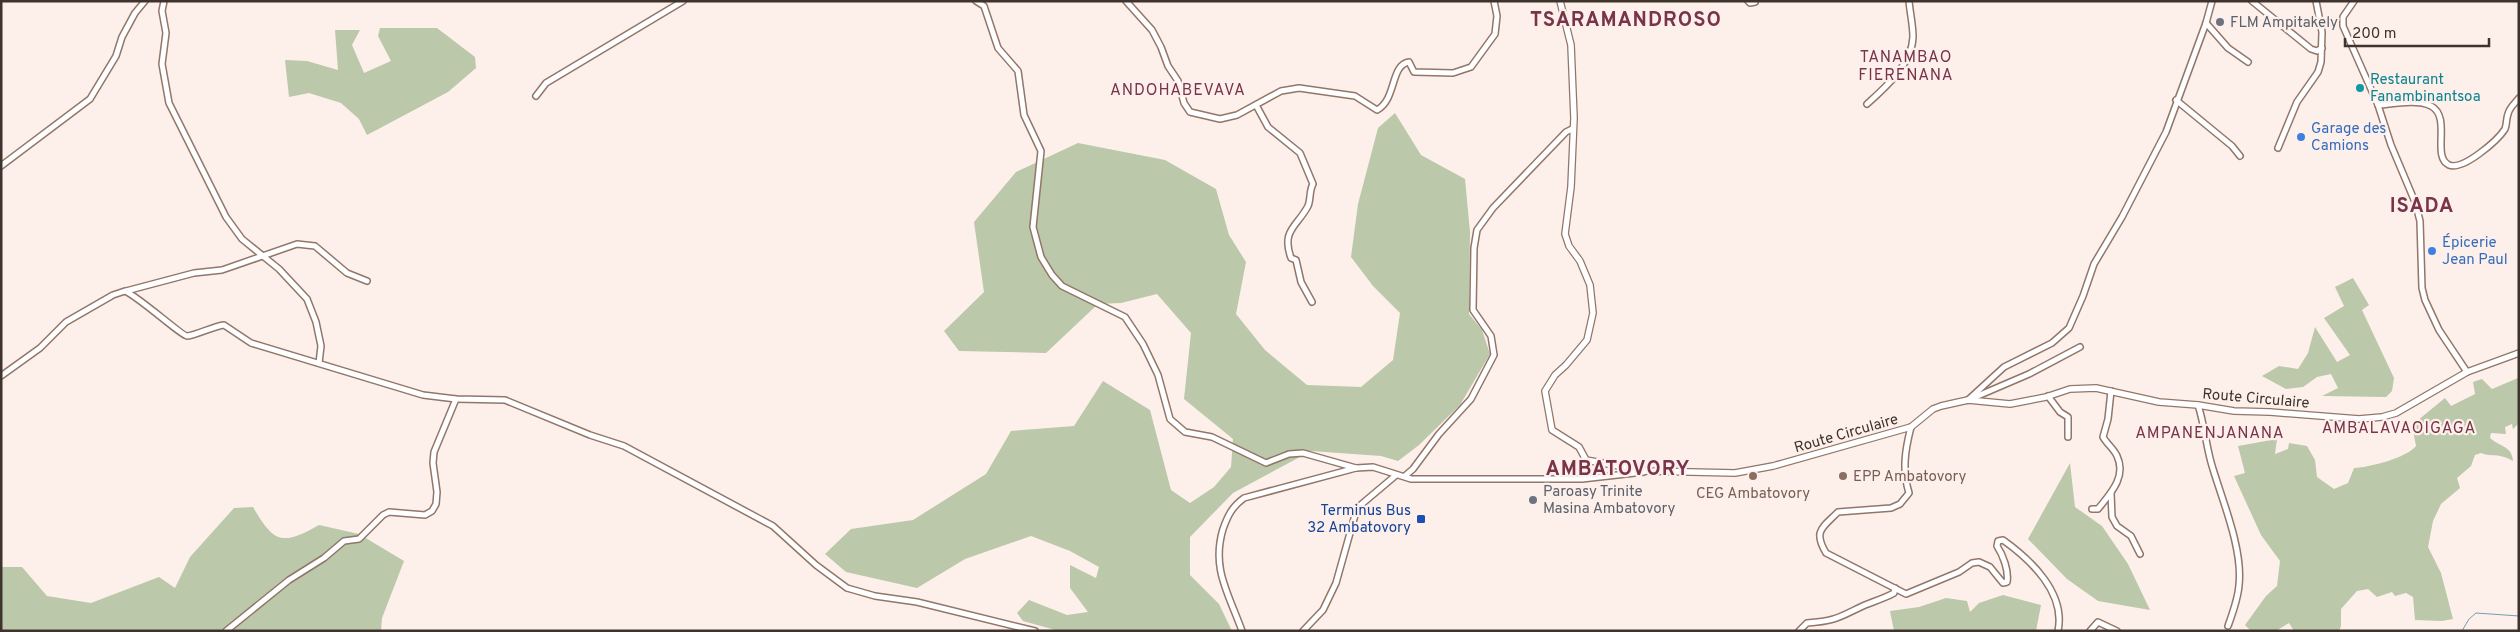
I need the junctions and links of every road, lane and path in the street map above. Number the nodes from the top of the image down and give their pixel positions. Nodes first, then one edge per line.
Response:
1 (146, 1) edge
2 (164, 1) edge
3 (683, 1) edge
4 (976, 1) edge
5 (1126, 1) edge
6 (1494, 1) edge
7 (1560, 1) edge
8 (1748, 1) edge
9 (1909, 1) edge
10 (2212, 1) edge
11 (2252, 1) edge
12 (2316, 1) edge
13 (2354, 1) edge
14 (1756, 2) edge
15 (2206, 23) junction
16 (2322, 48) junction
17 (2248, 62) dead end
18 (536, 96) dead end
19 (2519, 98) edge
20 (2176, 100) junction
21 (1867, 104) dead end
22 (1256, 105) junction
23 (2378, 105) junction
24 (1572, 129) junction
25 (2278, 148) dead end
26 (2240, 156) dead end
27 (1, 166) edge
28 (266, 257) junction
29 (367, 281) dead end
30 (125, 291) junction
31 (1312, 302) dead end
32 (2080, 347) dead end
33 (2519, 352) edge
34 (319, 363) junction
35 (2467, 372) junction
36 (1, 376) edge
37 (2111, 391) junction
38 (2048, 396) junction
39 (456, 399) junction
40 (1968, 400) junction
41 (2198, 405) junction
42 (1911, 427) junction
43 (2068, 437) dead end
44 (1356, 468) junction
45 (1647, 471) junction
46 (1395, 476) junction
47 (1404, 476) junction
48 (2111, 493) junction
49 (2092, 509) dead end
50 (2140, 554) dead end
51 (1895, 588) junction
52 (2228, 626) dead end
53 (226, 631) edge
54 (1035, 631) edge
55 (1242, 631) edge
56 (1303, 631) edge
57 (1799, 631) edge
58 (2058, 631) edge
59 (2090, 631) edge
60 (2117, 631) edge

1 - 27 street
2 - 28 street
3 - 18 street
4 - 44 street
5 - 22 street
6 - 22 street
7 - 24 street, Route Circulaire
8 - 14 street
9 - 21 street
10 - 15 street
11 - 16 street
12 - 16 street
13 - 23 street
15 - 17 street
15 - 20 street
16 - 25 street
19 - 23 street
20 - 26 street
20 - 40 street
22 - 31 street
23 - 35 street
24 - 45 street, Route Circulaire
24 - 47 street
28 - 29 street
28 - 30 street
28 - 34 street
30 - 34 street
30 - 36 street
32 - 40 street
33 - 35 street, Route Circulaire
34 - 39 street
35 - 41 street, Route Circulaire
37 - 38 street, Route Circulaire
37 - 41 street, Route Circulaire
37 - 48 street
38 - 40 street, Route Circulaire
38 - 43 street
39 - 53 street
39 - 54 street
40 - 42 street, Route Circulaire
41 - 52 street
42 - 45 street, Route Circulaire
42 - 51 street
44 - 46 street
44 - 55 street
45 - 47 street
46 - 47 street
46 - 56 street
48 - 49 street
48 - 50 street
51 - 57 street
51 - 58 street
59 - 60 street

